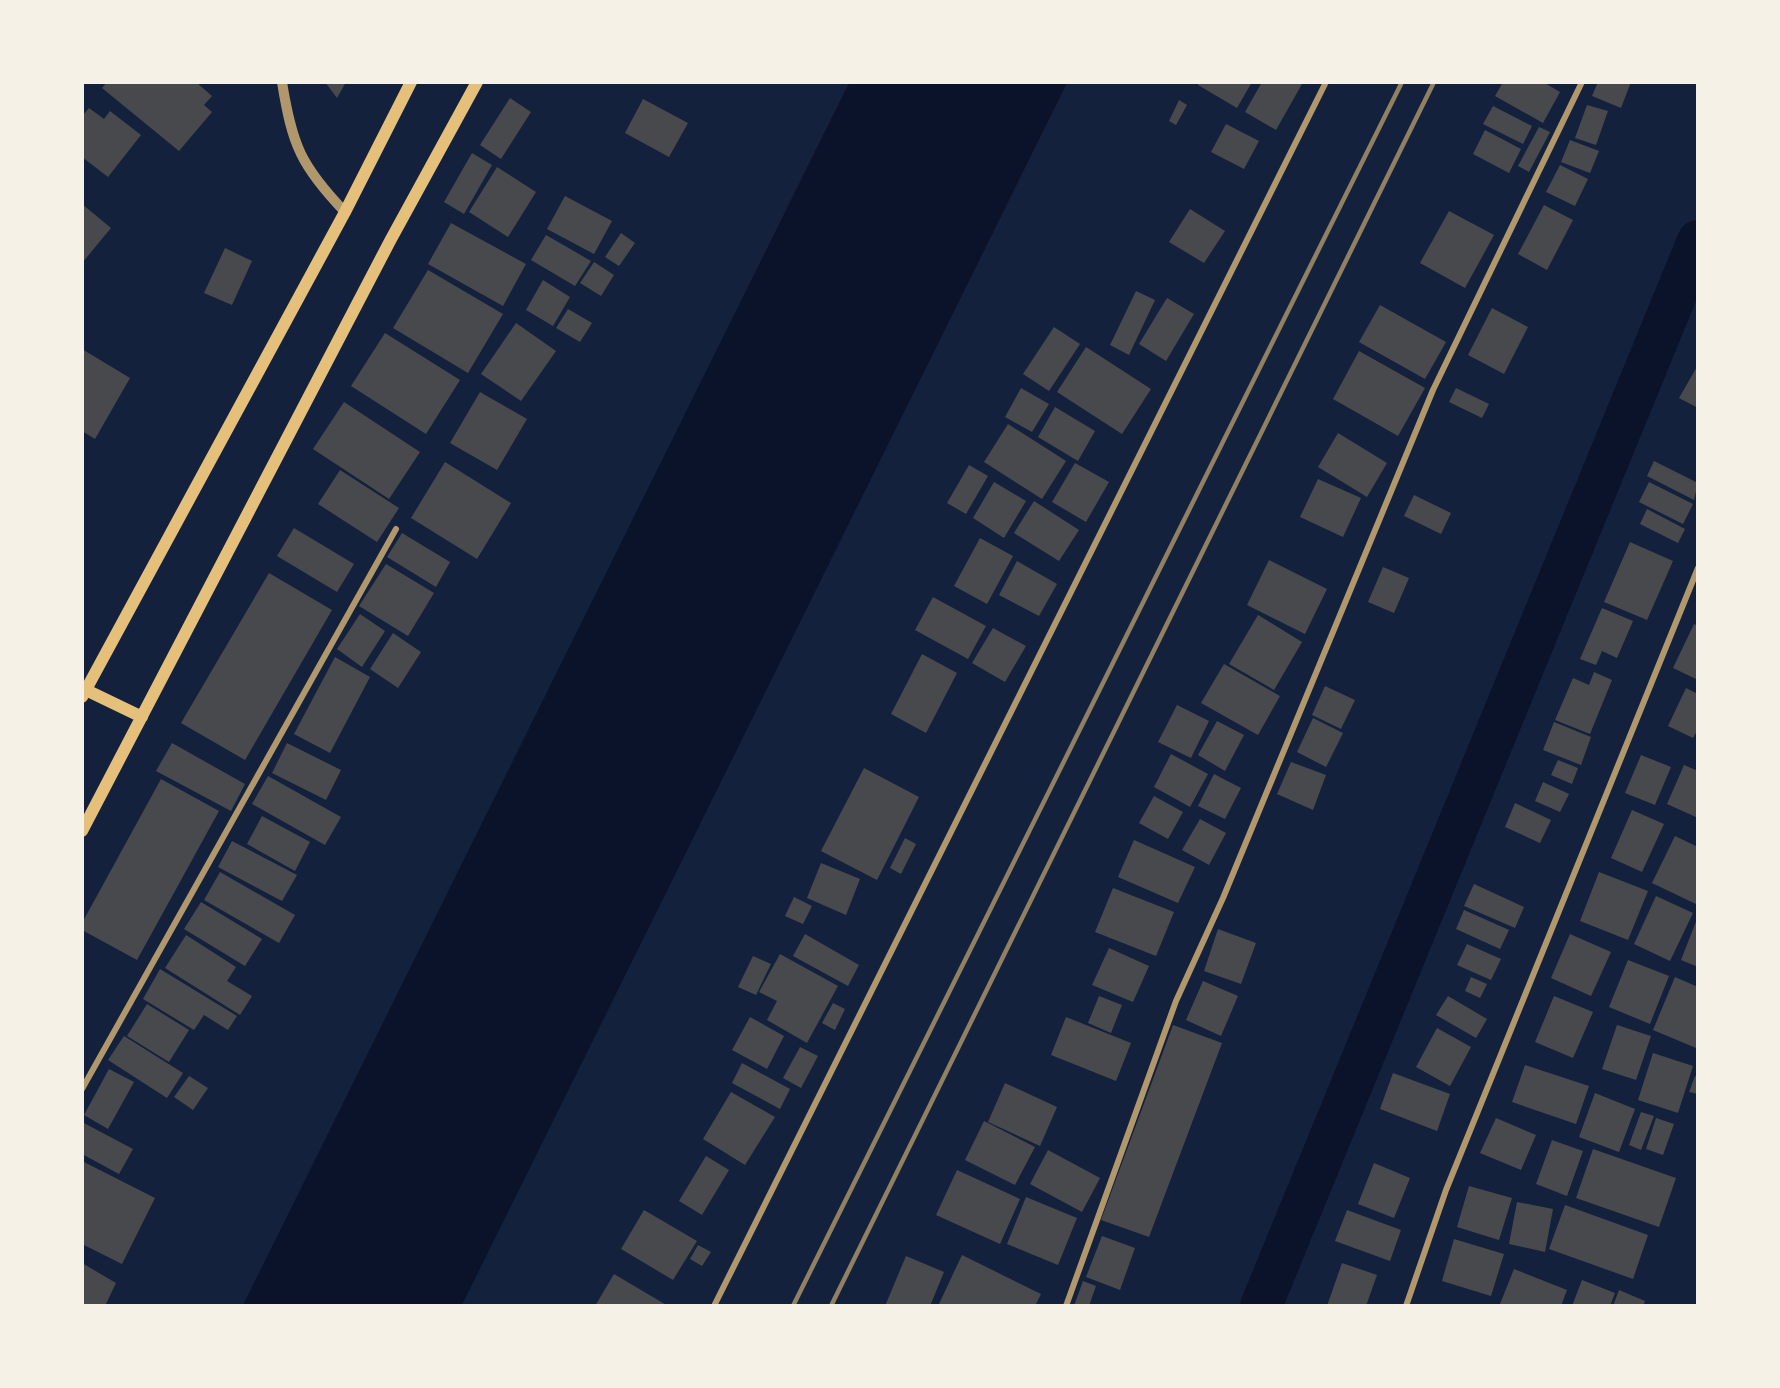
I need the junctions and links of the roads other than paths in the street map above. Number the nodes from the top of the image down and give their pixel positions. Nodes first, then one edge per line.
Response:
1 (282, 82) edge
2 (411, 82) edge
3 (477, 82) edge
4 (1326, 82) edge
5 (1582, 82) edge
6 (345, 212) junction
7 (396, 529) dead end
8 (1698, 568) edge
9 (84, 693) edge
10 (142, 717) junction
11 (82, 831) edge
12 (82, 1089) edge
13 (714, 1305) edge
14 (1066, 1305) edge
15 (1406, 1305) edge

1 - 6 street
2 - 6 main road
3 - 10 main road
4 - 13 street
5 - 14 street
6 - 9 main road
7 - 12 street
8 - 15 street
9 - 10 main road
10 - 11 main road

